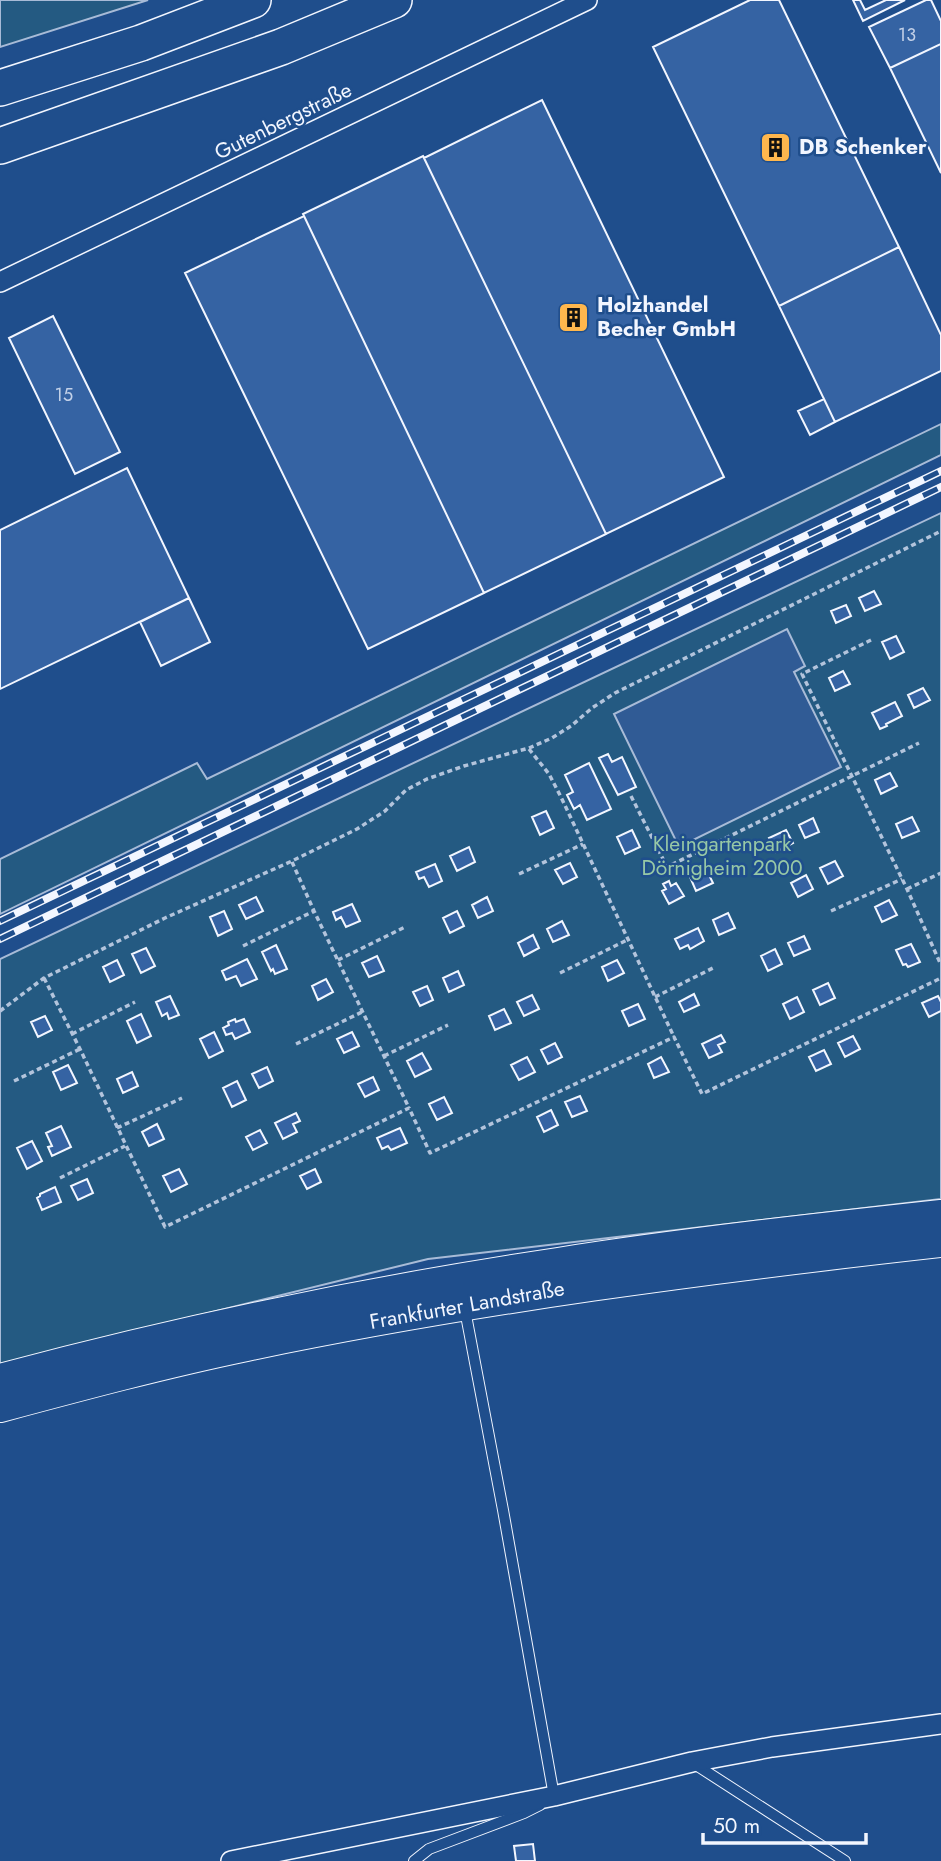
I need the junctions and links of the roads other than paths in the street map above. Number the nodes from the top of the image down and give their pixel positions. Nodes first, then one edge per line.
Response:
1 (253, 0) edge
2 (394, 0) edge
3 (587, 0) edge
4 (0, 88) edge
5 (0, 146) edge
6 (0, 282) edge
7 (941, 1216) edge
8 (941, 1241) edge
9 (464, 1306) junction
10 (0, 1380) edge
11 (0, 1406) edge
12 (941, 1724) edge
13 (692, 1762) junction
14 (554, 1796) junction
15 (231, 1861) edge
16 (414, 1861) edge
17 (845, 1861) edge

1 - 4 highway
2 - 5 highway
3 - 6 street, Gutenbergstraße
7 - 10 main road, Frankfurter Landstraße
8 - 9 main road, Frankfurter Landstraße
9 - 11 main road, Frankfurter Landstraße
9 - 14 lane
12 - 13 street
13 - 14 street
13 - 17 lane
14 - 15 street
14 - 16 lane

